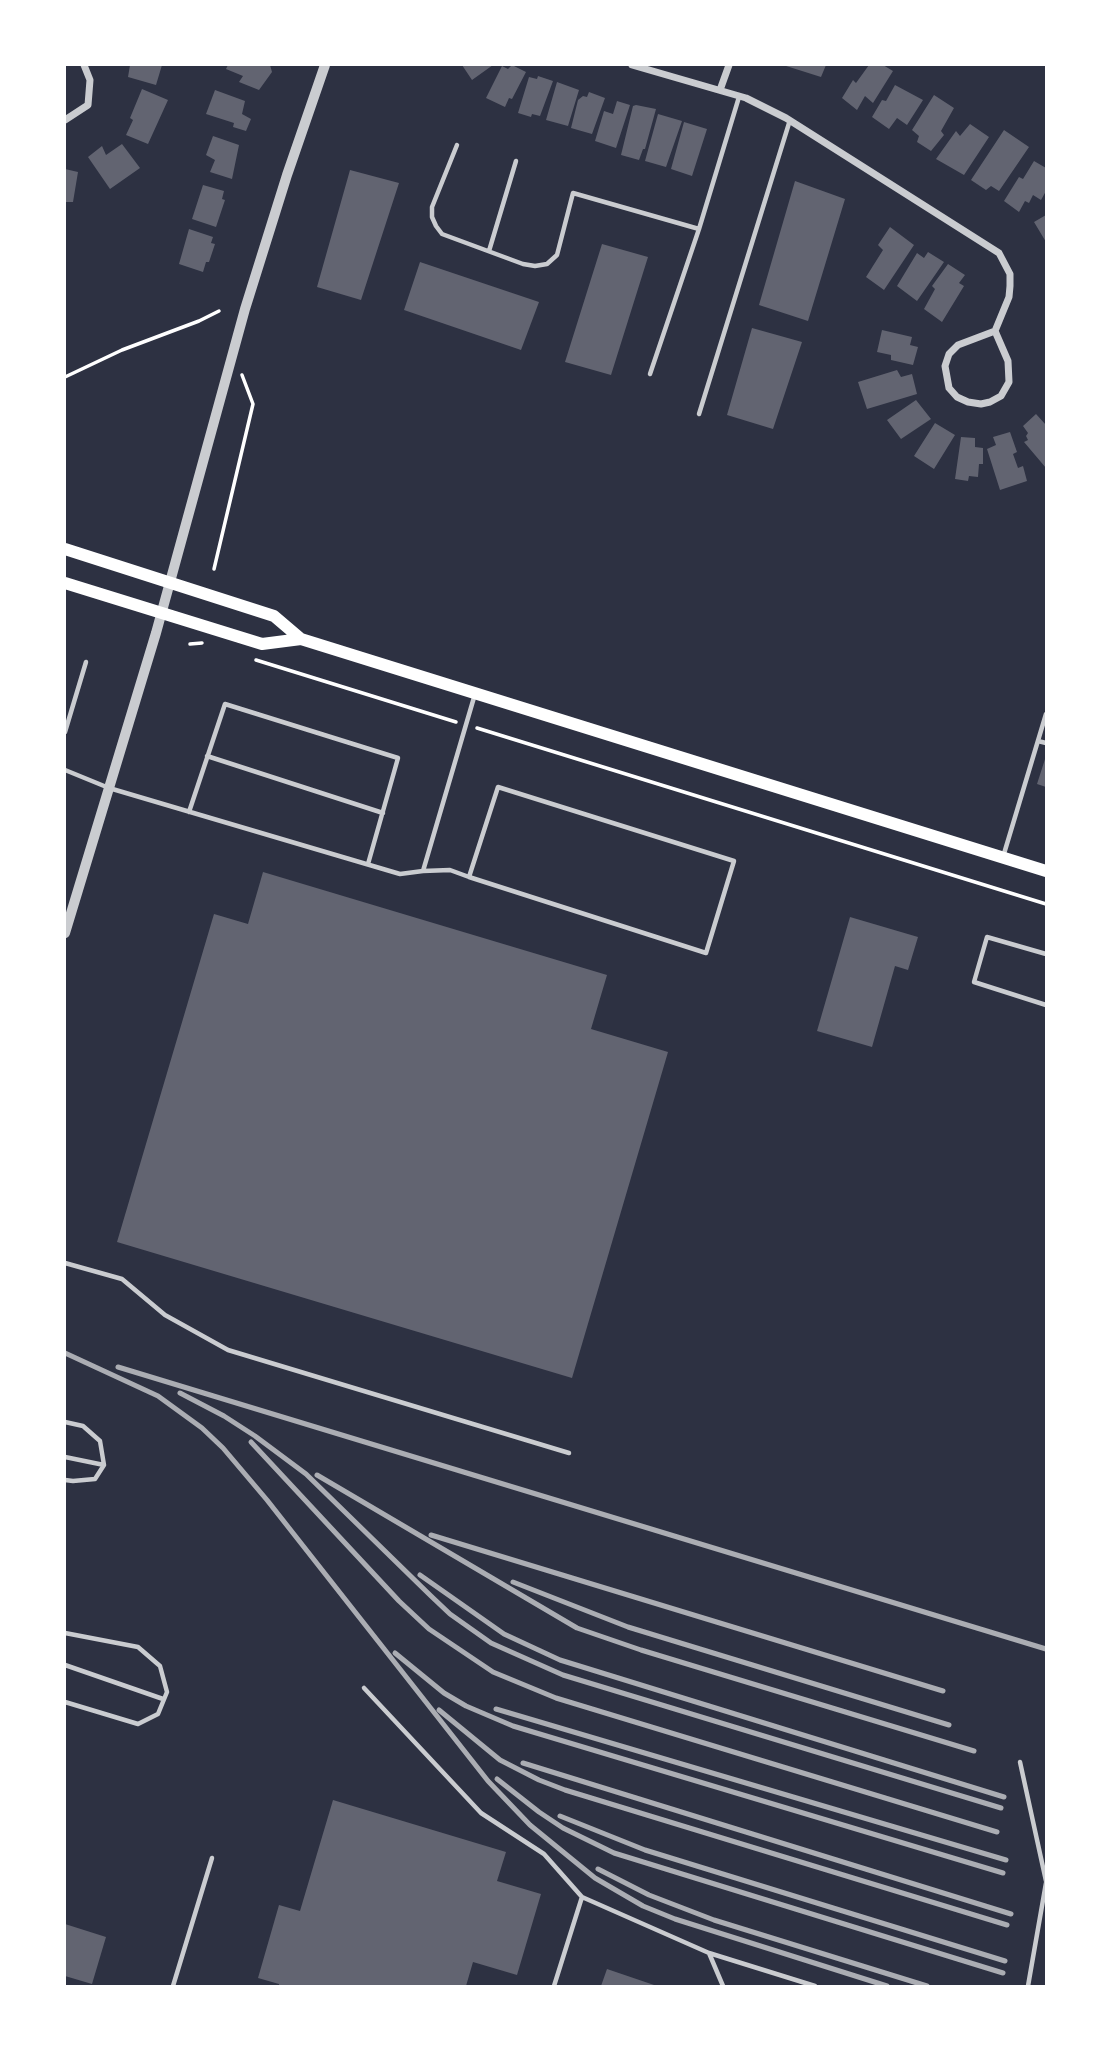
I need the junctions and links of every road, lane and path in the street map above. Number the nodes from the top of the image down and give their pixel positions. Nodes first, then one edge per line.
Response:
1 (84, 65) edge
2 (325, 65) edge
3 (632, 65) edge
4 (729, 65) edge
5 (720, 90) junction
6 (739, 96) junction
7 (65, 120) edge
8 (790, 120) junction
9 (457, 145) dead end
10 (516, 161) dead end
11 (699, 229) junction
12 (489, 251) junction
13 (219, 311) dead end
14 (995, 331) junction
15 (233, 354) junction
16 (650, 374) dead end
17 (65, 377) edge
18 (699, 414) dead end
19 (65, 550) edge
20 (214, 569) dead end
21 (170, 582) junction
22 (65, 583) edge
23 (161, 614) junction
24 (301, 639) junction
25 (190, 644) dead end
26 (214, 647) dead end
27 (254, 659) dead end
28 (86, 662) dead end
29 (475, 694) junction
30 (1046, 714) edge
31 (466, 724) junction
32 (65, 732) edge
33 (1038, 741) junction
34 (1046, 743) edge
35 (207, 757) junction
36 (65, 770) edge
37 (109, 788) junction
38 (189, 812) junction
39 (383, 813) junction
40 (1003, 858) junction
41 (368, 864) junction
42 (424, 871) junction
43 (1046, 871) edge
44 (469, 877) junction
45 (1046, 904) edge
46 (65, 933) edge
47 (1046, 954) edge
48 (1046, 1005) edge
49 (65, 1264) edge
50 (65, 1422) edge
51 (569, 1452) dead end
52 (65, 1457) edge
53 (104, 1465) junction
54 (65, 1480) edge
55 (65, 1633) edge
56 (65, 1665) edge
57 (364, 1688) dead end
58 (163, 1699) junction
59 (65, 1702) edge
60 (1020, 1762) dead end
61 (212, 1858) dead end
62 (1046, 1882) edge
63 (582, 1897) junction
64 (709, 1953) junction
65 (173, 1986) edge
66 (554, 1986) edge
67 (723, 1986) edge
68 (815, 1986) edge
69 (1028, 1986) edge

1 - 7 street
2 - 15 street
3 - 5 street
4 - 5 street
5 - 6 street
6 - 8 street
6 - 11 lane
8 - 14 street
8 - 18 lane
9 - 12 lane
10 - 12 lane
11 - 12 lane
11 - 16 lane
13 - 17 path
14 - 14 street
15 - 20 path
15 - 21 street
19 - 21 main road
21 - 23 street
21 - 24 main road
22 - 23 main road
23 - 24 main road
23 - 37 street
24 - 29 main road
25 - 26 path
27 - 31 path
28 - 32 lane
29 - 31 lane
29 - 40 main road
30 - 33 lane
31 - 42 lane
31 - 45 path
33 - 34 lane
33 - 40 lane
35 - 38 lane
35 - 39 lane
35 - 39 lane
36 - 37 lane
37 - 38 lane
37 - 46 street
38 - 41 lane
39 - 41 lane
40 - 43 main road
41 - 42 lane
42 - 44 lane
44 - 44 lane
47 - 48 lane
49 - 51 lane
50 - 53 lane
52 - 53 lane
53 - 54 lane
55 - 58 lane
56 - 58 lane
57 - 63 lane
58 - 59 lane
60 - 62 lane
61 - 65 lane
62 - 69 lane
63 - 64 lane
63 - 66 lane
64 - 67 lane
64 - 68 lane

